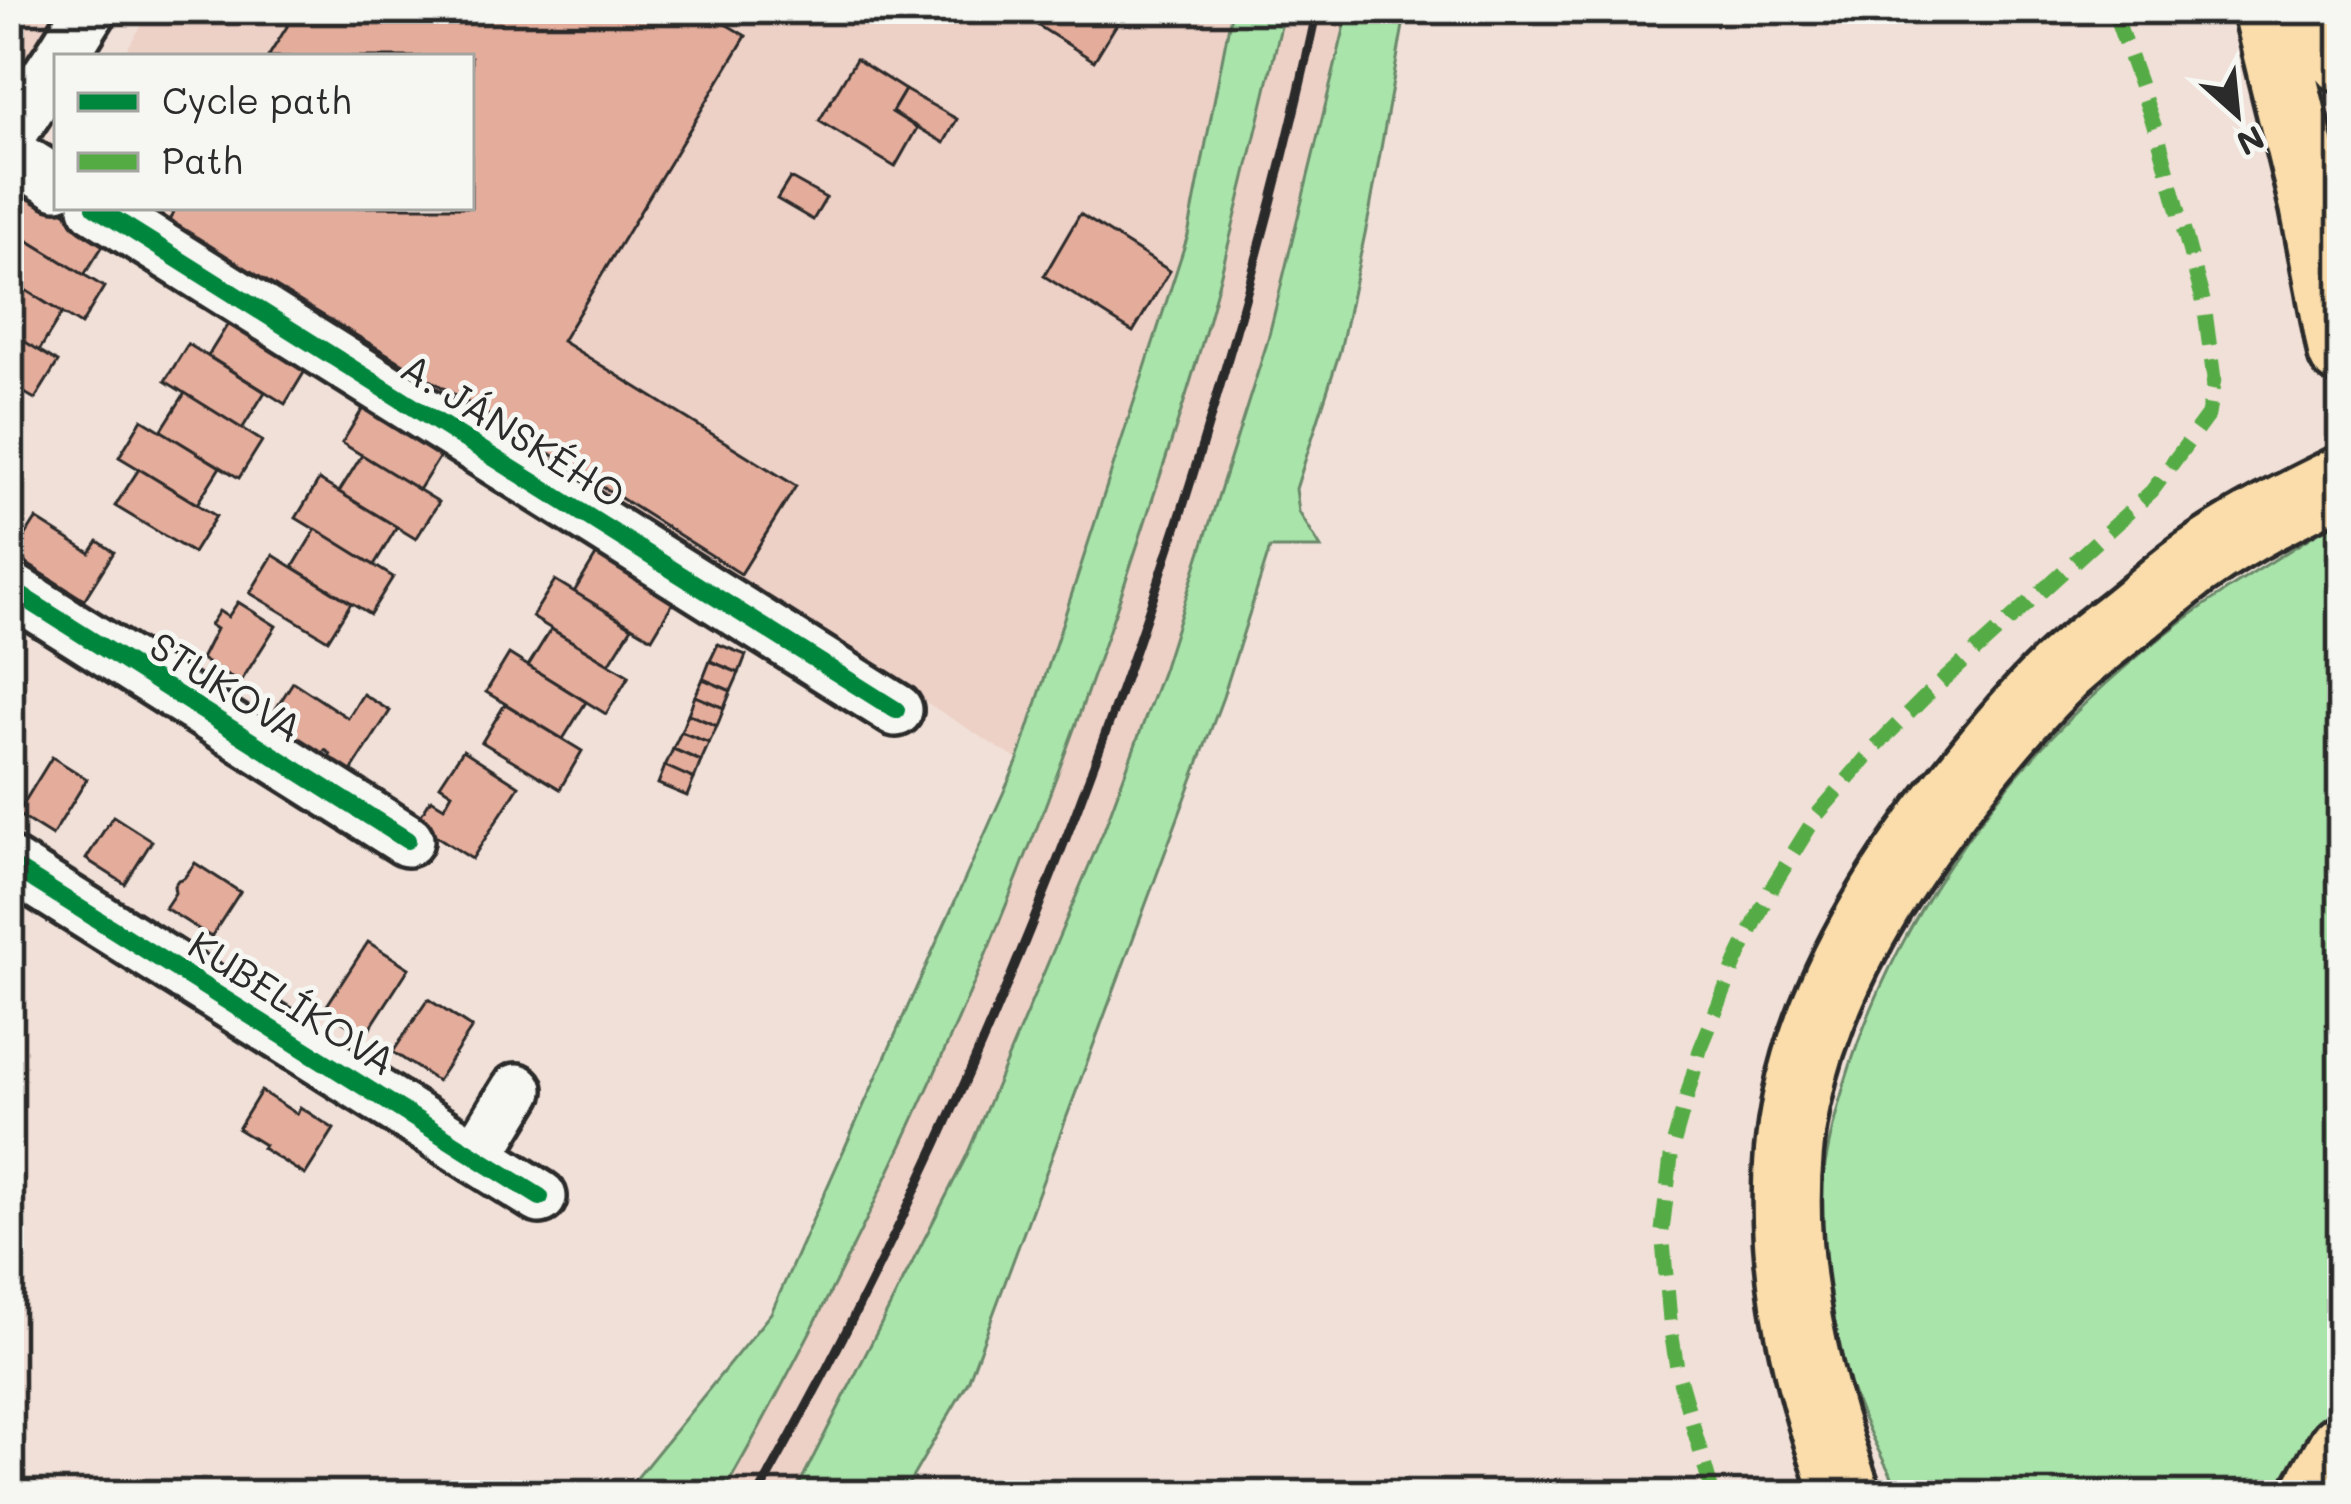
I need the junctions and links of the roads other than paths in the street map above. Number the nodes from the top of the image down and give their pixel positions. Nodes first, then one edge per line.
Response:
1 (91, 9) edge
2 (2266, 9) edge
3 (2330, 9) edge
4 (63, 54) edge
5 (2342, 58) edge
6 (54, 68) edge
7 (9, 136) edge
8 (9, 153) edge
9 (54, 181) edge
10 (99, 210) edge
11 (2342, 350) edge
12 (2342, 480) edge
13 (9, 588) edge
14 (896, 710) dead end
15 (407, 840) dead end
16 (9, 864) edge
17 (517, 1090) dead end
18 (476, 1157) junction
19 (540, 1197) dead end
20 (1798, 1335) junction
21 (2342, 1447) edge
22 (1847, 1495) edge
23 (1880, 1495) edge
24 (2314, 1495) edge

1 - 4 street
2 - 11 highway
3 - 5 highway
6 - 7 street
8 - 9 street
10 - 14 street, A. JÁNSKÉHO
12 - 20 highway
13 - 15 street, STUKOVA
16 - 18 street, KUBELÍKOVA
17 - 18 street
18 - 19 street, KUBELÍKOVA
20 - 22 highway
20 - 23 highway
21 - 24 highway

